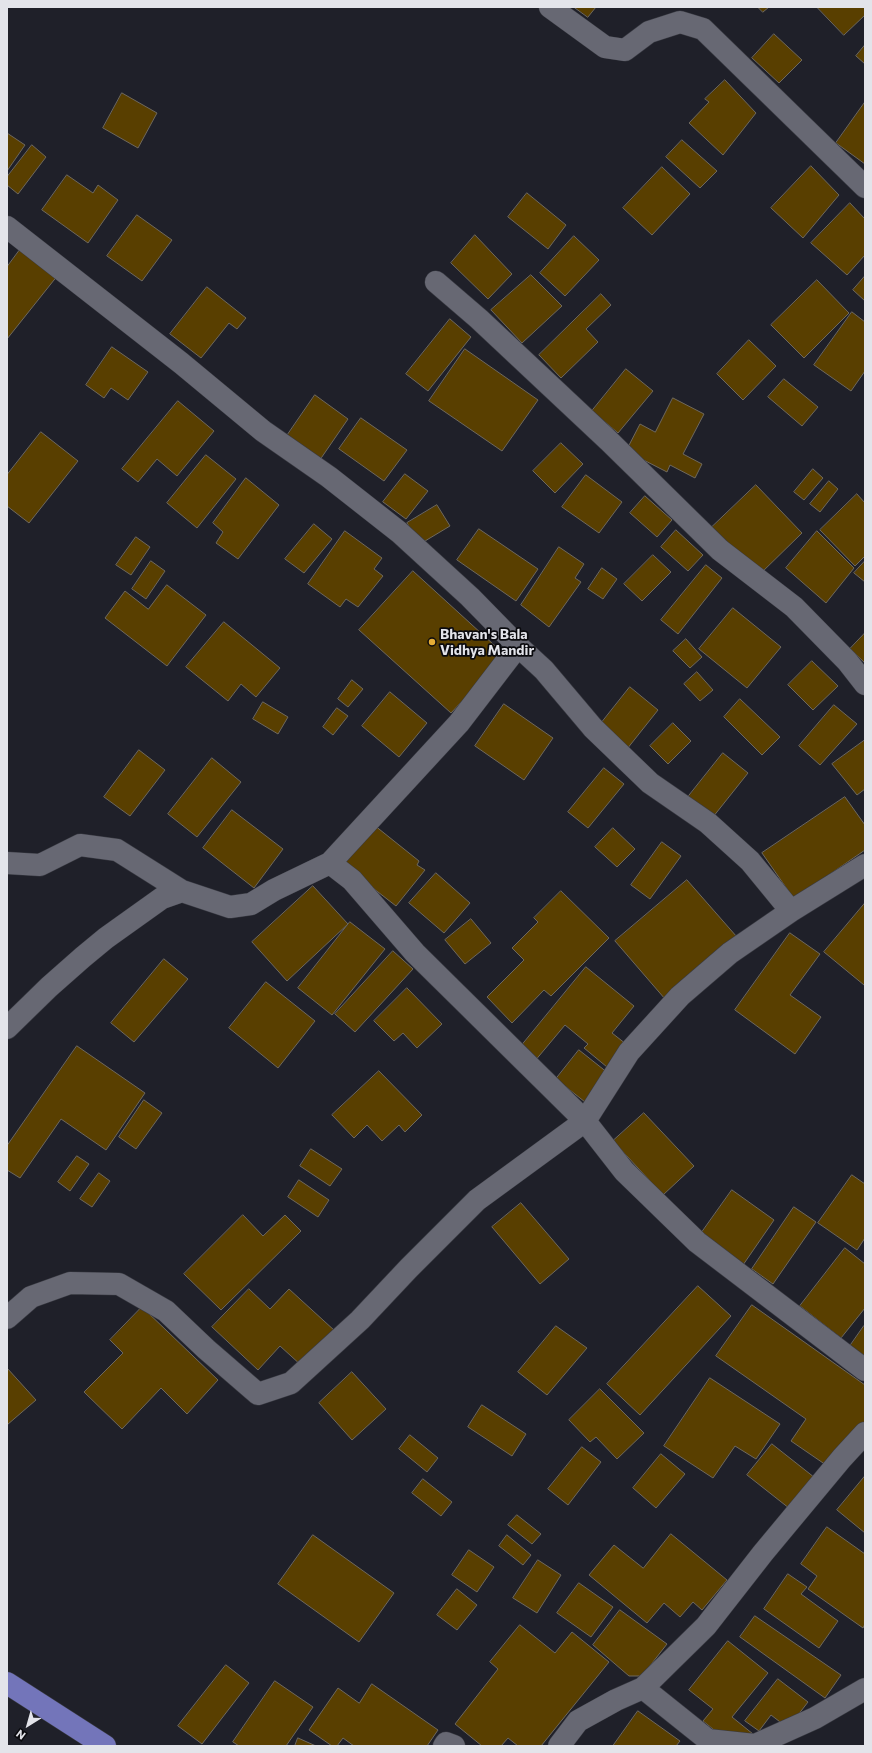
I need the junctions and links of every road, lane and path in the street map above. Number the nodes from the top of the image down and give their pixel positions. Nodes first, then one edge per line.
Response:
1 (550, 7) edge
2 (865, 187) edge
3 (7, 227) edge
4 (436, 282) dead end
5 (518, 646) junction
6 (865, 684) edge
7 (7, 863) edge
8 (330, 864) junction
9 (865, 865) edge
10 (182, 891) junction
11 (791, 911) junction
12 (7, 1028) edge
13 (585, 1121) junction
14 (7, 1318) edge
15 (865, 1370) edge
16 (865, 1433) edge
17 (7, 1683) edge
18 (643, 1688) junction
19 (865, 1689) edge
20 (105, 1746) edge
21 (444, 1746) edge
22 (454, 1746) edge
23 (559, 1746) edge

1 - 2 street
3 - 5 street
4 - 6 street
5 - 8 street
5 - 11 street
7 - 10 street
8 - 10 street
8 - 13 street
9 - 11 street
10 - 12 street
11 - 13 street
13 - 14 street
13 - 15 street
16 - 18 street
17 - 20 main road
18 - 19 street
18 - 23 street
21 - 22 street

